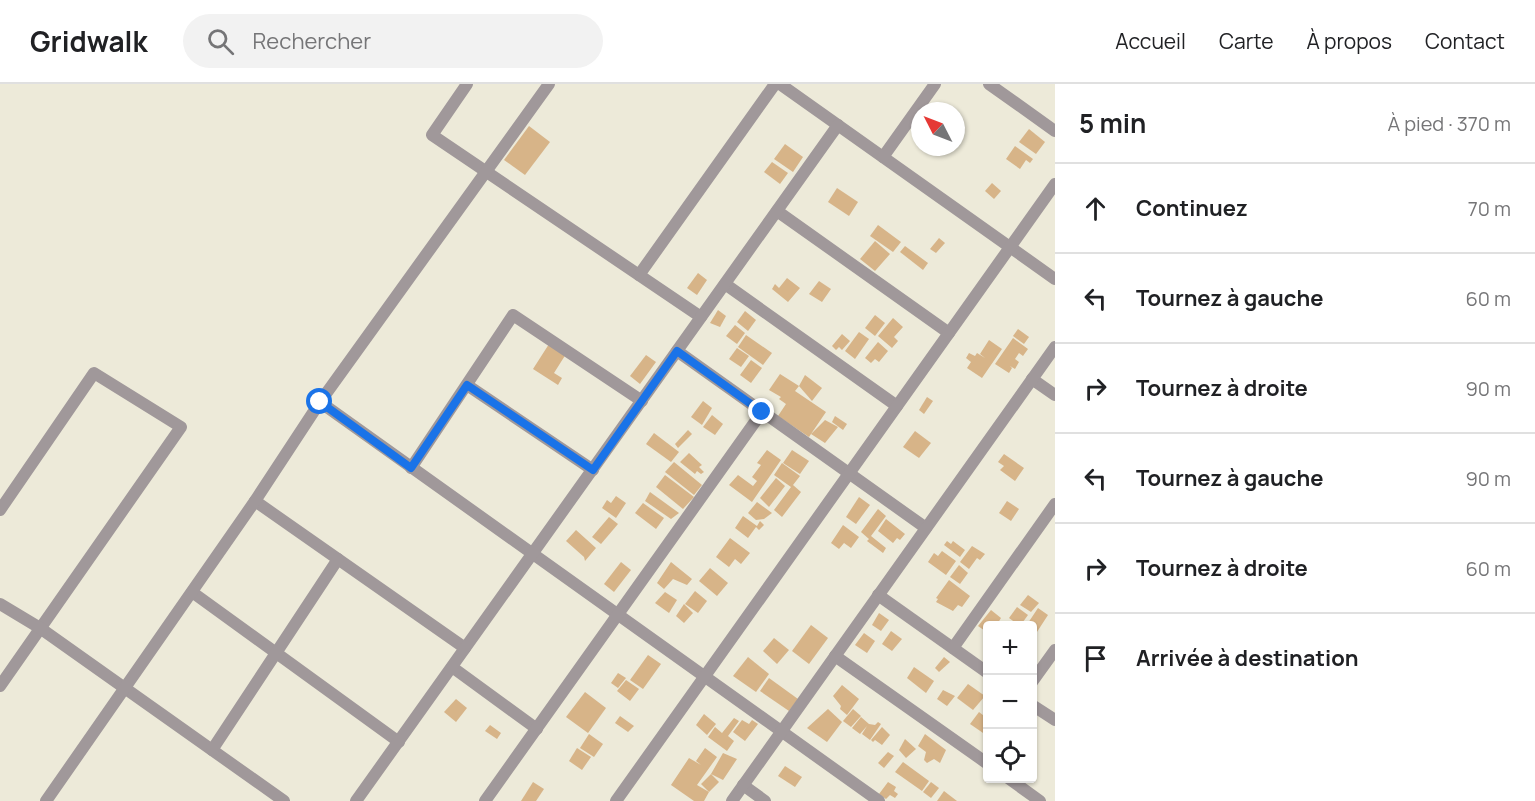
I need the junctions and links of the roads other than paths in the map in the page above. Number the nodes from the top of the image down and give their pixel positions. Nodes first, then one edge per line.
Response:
1 (467, 84) edge
2 (549, 84) edge
3 (775, 84) edge
4 (780, 84) edge
5 (935, 84) edge
6 (989, 84) edge
7 (838, 125) junction
8 (1055, 131) edge
9 (883, 157) junction
10 (486, 171) junction
11 (1055, 184) edge
12 (777, 211) junction
13 (1010, 247) junction
14 (639, 274) junction
15 (1055, 279) edge
16 (725, 284) junction
17 (701, 317) junction
18 (949, 333) junction
19 (1055, 347) edge
20 (677, 351) junction
21 (1032, 379) junction
22 (467, 385) junction
23 (1055, 395) edge
24 (642, 401) junction
25 (320, 402) junction
26 (897, 406) junction
27 (762, 412) junction
28 (411, 468) junction
29 (593, 470) junction
30 (849, 473) junction
31 (255, 501) junction
32 (1055, 504) edge
33 (0, 510) edge
34 (926, 528) junction
35 (532, 555) junction
36 (338, 559) junction
37 (192, 592) junction
38 (878, 595) junction
39 (0, 604) edge
40 (617, 616) junction
41 (40, 628) junction
42 (465, 648) junction
43 (952, 648) junction
44 (1055, 650) edge
45 (276, 653) junction
46 (835, 656) junction
47 (452, 667) junction
48 (983, 670) edge
49 (1037, 675) edge
50 (704, 677) junction
51 (0, 686) edge
52 (125, 688) junction
53 (1037, 708) edge
54 (1055, 720) edge
55 (537, 729) junction
56 (781, 732) junction
57 (399, 742) junction
58 (212, 750) junction
59 (983, 761) edge
60 (1015, 783) edge
61 (743, 785) junction
62 (46, 801) edge
63 (284, 801) edge
64 (356, 801) edge
65 (485, 801) edge
66 (616, 801) edge
67 (732, 801) edge
68 (765, 801) edge
69 (879, 801) edge
70 (1040, 801) edge

1 - 10 street
2 - 10 street
3 - 14 street
4 - 7 street
5 - 9 street
6 - 8 street
7 - 9 street
7 - 12 street
9 - 13 street
10 - 14 street
10 - 25 street
11 - 13 street
12 - 16 street
12 - 18 street
13 - 15 street
13 - 18 street
14 - 17 street
16 - 17 street
16 - 26 street
17 - 20 street
18 - 26 street
19 - 21 street
20 - 24 street
20 - 27 street
21 - 23 street
21 - 34 street
22 - 24 street
22 - 28 street
22 - 29 street
24 - 29 street
25 - 28 street
25 - 31 street
26 - 30 street
27 - 30 street
27 - 40 street
28 - 35 street
29 - 35 street
30 - 34 street
30 - 50 street
31 - 36 street
31 - 37 street
32 - 43 street
33 - 41 street
34 - 38 street
35 - 40 street
35 - 42 street
36 - 42 street
36 - 45 street
37 - 45 street
37 - 52 street
38 - 43 street
38 - 46 street
39 - 41 street
40 - 50 street
40 - 55 street
41 - 51 street
41 - 52 street
42 - 47 street
43 - 48 street
44 - 49 street
45 - 57 street
45 - 58 street
46 - 56 street
46 - 59 street
47 - 55 street
47 - 57 street
50 - 56 street
50 - 66 street
52 - 58 street
52 - 62 street
53 - 54 street
55 - 65 street
56 - 61 street
56 - 69 street
57 - 64 street
58 - 63 street
60 - 70 street
61 - 67 street
61 - 68 street

